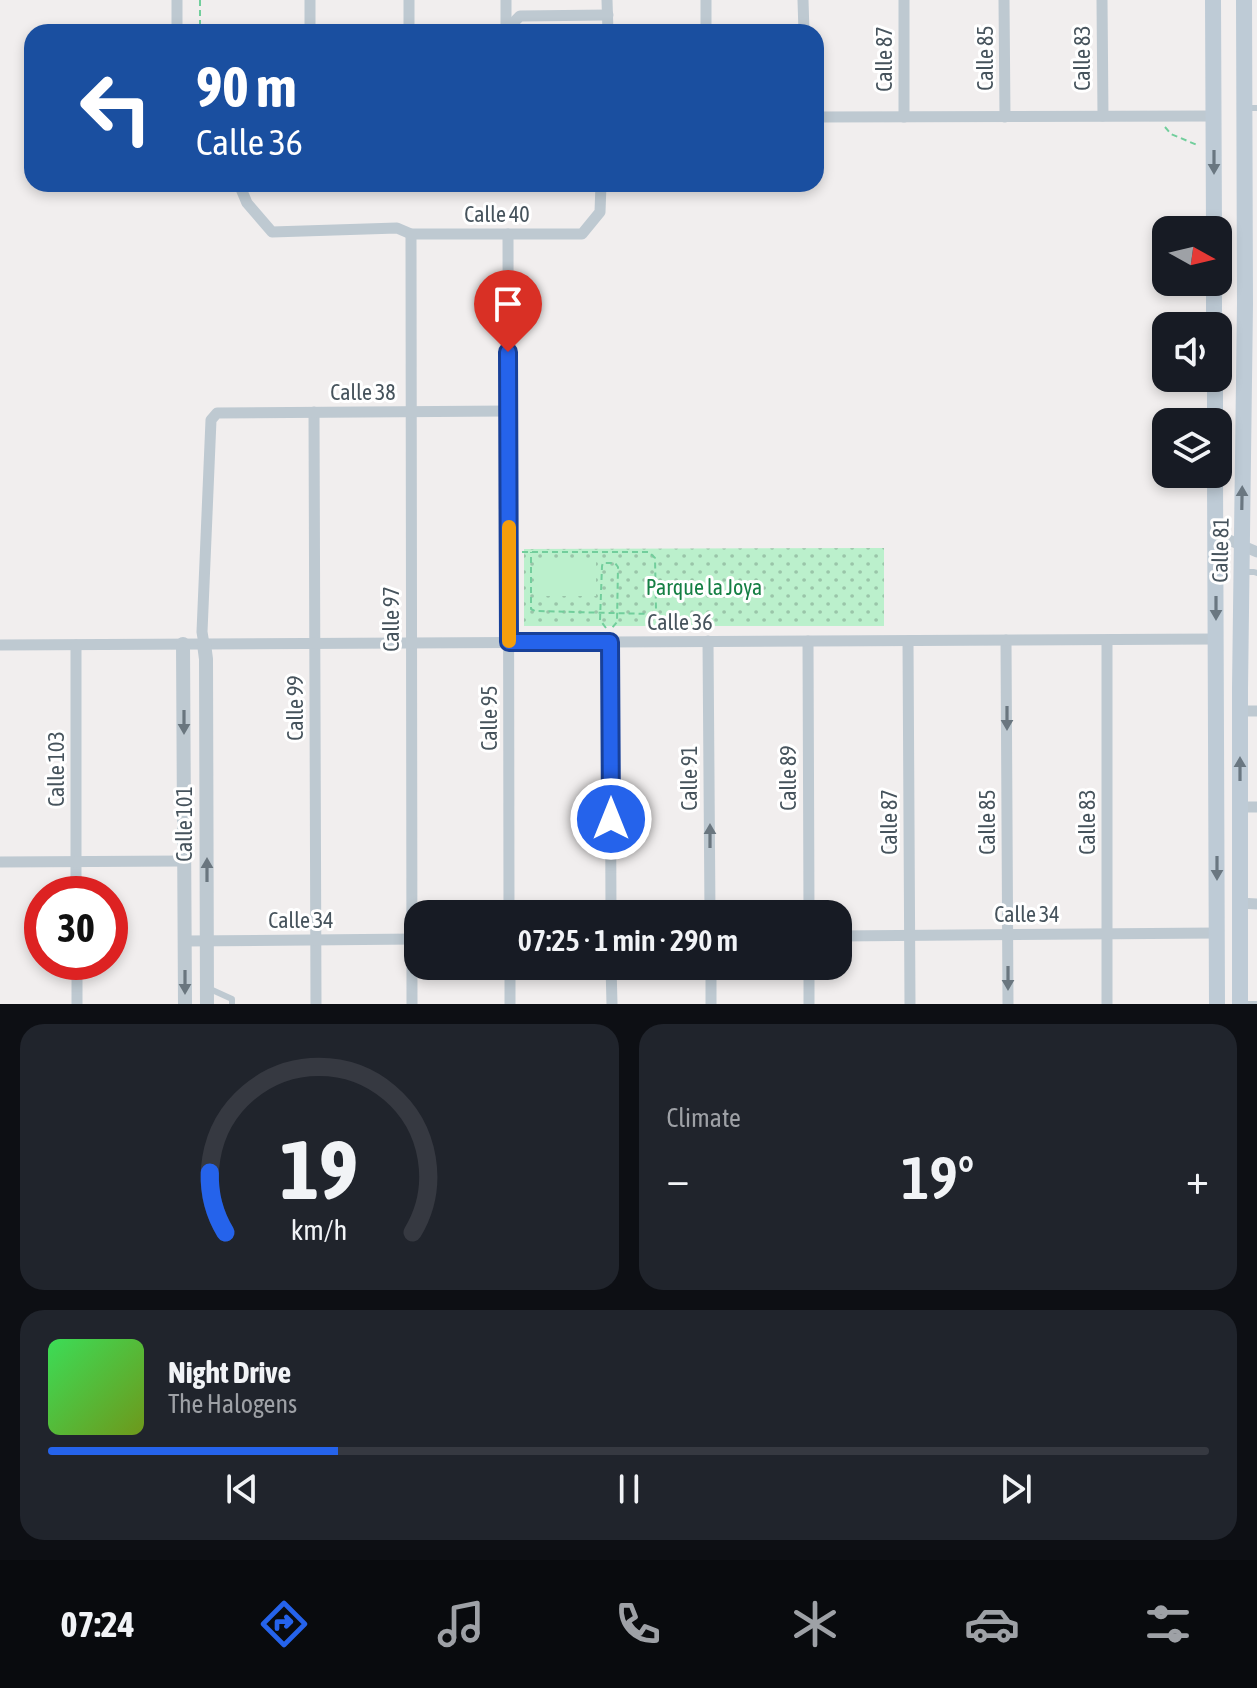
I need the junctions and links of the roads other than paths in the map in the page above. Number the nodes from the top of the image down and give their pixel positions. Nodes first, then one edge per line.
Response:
1 (177, 0) edge
2 (310, 0) edge
3 (409, 0) edge
4 (506, 0) edge
5 (607, 0) edge
6 (706, 0) edge
7 (803, 0) edge
8 (904, 0) edge
9 (1004, 0) edge
10 (1102, 0) edge
11 (1213, 0) edge
12 (1249, 11) edge
13 (608, 15) junction
14 (177, 24) edge
15 (310, 24) edge
16 (409, 24) edge
17 (506, 24) edge
18 (512, 24) edge
19 (608, 24) edge
20 (706, 24) edge
21 (804, 24) edge
22 (1213, 55) junction
23 (1244, 56) junction
24 (1251, 108) edge
25 (1103, 116) junction
26 (1214, 116) junction
27 (824, 117) edge
28 (904, 117) junction
29 (1005, 117) junction
30 (242, 192) edge
31 (601, 192) edge
32 (1251, 204) edge
33 (1214, 216) edge
34 (411, 234) junction
35 (508, 234) junction
36 (1251, 304) edge
37 (1249, 405) edge
38 (508, 411) junction
39 (314, 412) junction
40 (410, 412) junction
41 (1215, 488) edge
42 (1215, 534) junction
43 (1250, 549) edge
44 (1249, 573) edge
45 (1216, 639) junction
46 (1006, 640) junction
47 (1107, 640) junction
48 (708, 641) junction
49 (808, 641) junction
50 (908, 641) junction
51 (509, 642) junction
52 (610, 642) junction
53 (315, 643) junction
54 (411, 643) junction
55 (183, 644) junction
56 (204, 644) junction
57 (0, 645) edge
58 (76, 645) junction
59 (1240, 711) junction
60 (1257, 711) edge
61 (1240, 807) junction
62 (1257, 807) edge
63 (76, 861) junction
64 (185, 861) junction
65 (0, 862) edge
66 (76, 876) edge
67 (414, 900) edge
68 (509, 900) edge
69 (611, 900) edge
70 (710, 900) edge
71 (809, 900) edge
72 (1239, 903) junction
73 (1257, 904) edge
74 (1217, 933) junction
75 (1008, 934) junction
76 (1107, 934) junction
77 (910, 935) junction
78 (852, 936) edge
79 (404, 939) edge
80 (316, 940) junction
81 (185, 941) junction
82 (207, 941) junction
83 (77, 980) edge
84 (413, 980) edge
85 (510, 980) edge
86 (611, 980) edge
87 (711, 980) edge
88 (809, 980) edge
89 (207, 987) junction
90 (77, 1004) edge
91 (185, 1004) edge
92 (207, 1004) edge
93 (232, 1004) edge
94 (316, 1004) edge
95 (412, 1004) edge
96 (510, 1004) edge
97 (612, 1004) edge
98 (711, 1004) edge
99 (809, 1004) edge
100 (910, 1004) edge
101 (1008, 1004) edge
102 (1107, 1004) edge
103 (1217, 1004) edge
104 (1240, 1004) edge
105 (1257, 1004) edge

1 - 14 street
2 - 15 street
3 - 16 street
4 - 17 street
5 - 13 street
6 - 20 street
7 - 21 street
8 - 28 street, Calle 87
9 - 29 street, Calle 85
10 - 25 street, Calle 83
11 - 22 main road
12 - 23 main road, Calle 81
13 - 18 street
13 - 19 street
22 - 23 main road
22 - 26 main road
23 - 24 main road, Calle 81
24 - 32 main road, Calle 81
25 - 26 street
25 - 29 street
26 -> 33 main road
27 - 28 street
28 - 29 street
30 - 34 street, Calle 40
31 - 35 street, Calle 40
32 - 36 main road, Calle 81
34 - 35 street, Calle 40
34 - 40 street, Calle 97
35 - 38 street, Calle 95
36 - 37 main road, Calle 81
43 -> 37 main road, Calle 81
38 - 40 street, Calle 38
38 - 51 street, Calle 95
39 - 40 street, Calle 38
39 - 53 street, Calle 99
39 - 56 street, Calle 38
40 - 54 street, Calle 97
41 - 42 main road, Calle 81
42 - 43 street
42 -> 45 main road, Calle 81
43 - 44 main road, Calle 81
44 - 59 main road, Calle 81
45 - 47 street, Calle 36
45 -> 74 main road, Calle 81
46 - 47 street, Calle 36
46 - 50 street, Calle 36
46 -> 75 street, Calle 85
47 - 76 street, Calle 83
48 - 49 street, Calle 36
48 - 52 street, Calle 36
70 -> 48 street, Calle 91
49 - 50 street, Calle 36
49 - 71 street, Calle 89
50 - 77 street, Calle 87
51 - 52 street, Calle 36
51 - 54 street, Calle 36
51 - 68 street, Calle 95
52 - 69 street
53 - 54 street, Calle 36
53 - 56 street, Calle 36
53 - 80 street, Calle 99
54 - 67 street, Calle 97
55 - 56 street, Calle 36
55 - 58 street, Calle 36
55 -> 64 street, Calle 101
82 -> 56 street, Calle 101
57 - 58 street, Calle 36
58 - 63 street, Calle 103
59 - 60 street
61 -> 59 main road, Calle 81
61 - 62 street
61 - 72 main road, Calle 81
63 - 64 street
63 - 65 street
63 - 66 street, Calle 103
64 - 81 street, Calle 101
72 - 73 street
72 - 104 main road, Calle 81
74 - 76 street, Calle 34
74 - 103 main road, Calle 81
75 - 76 street, Calle 34
75 - 77 street, Calle 34
75 -> 101 street, Calle 85
76 - 102 street, Calle 83
77 - 78 street, Calle 34
77 - 100 street, Calle 87
79 - 80 street, Calle 34
80 - 82 street, Calle 34
80 - 94 street, Calle 99
81 - 82 street, Calle 34
81 -> 91 street, Calle 101
82 - 89 street, Calle 101
83 - 90 street
84 - 95 street, Calle 97
85 - 96 street
86 - 97 street
87 - 98 street
88 - 99 street
89 - 92 street, Calle 101
89 - 93 lane
104 - 105 lane

